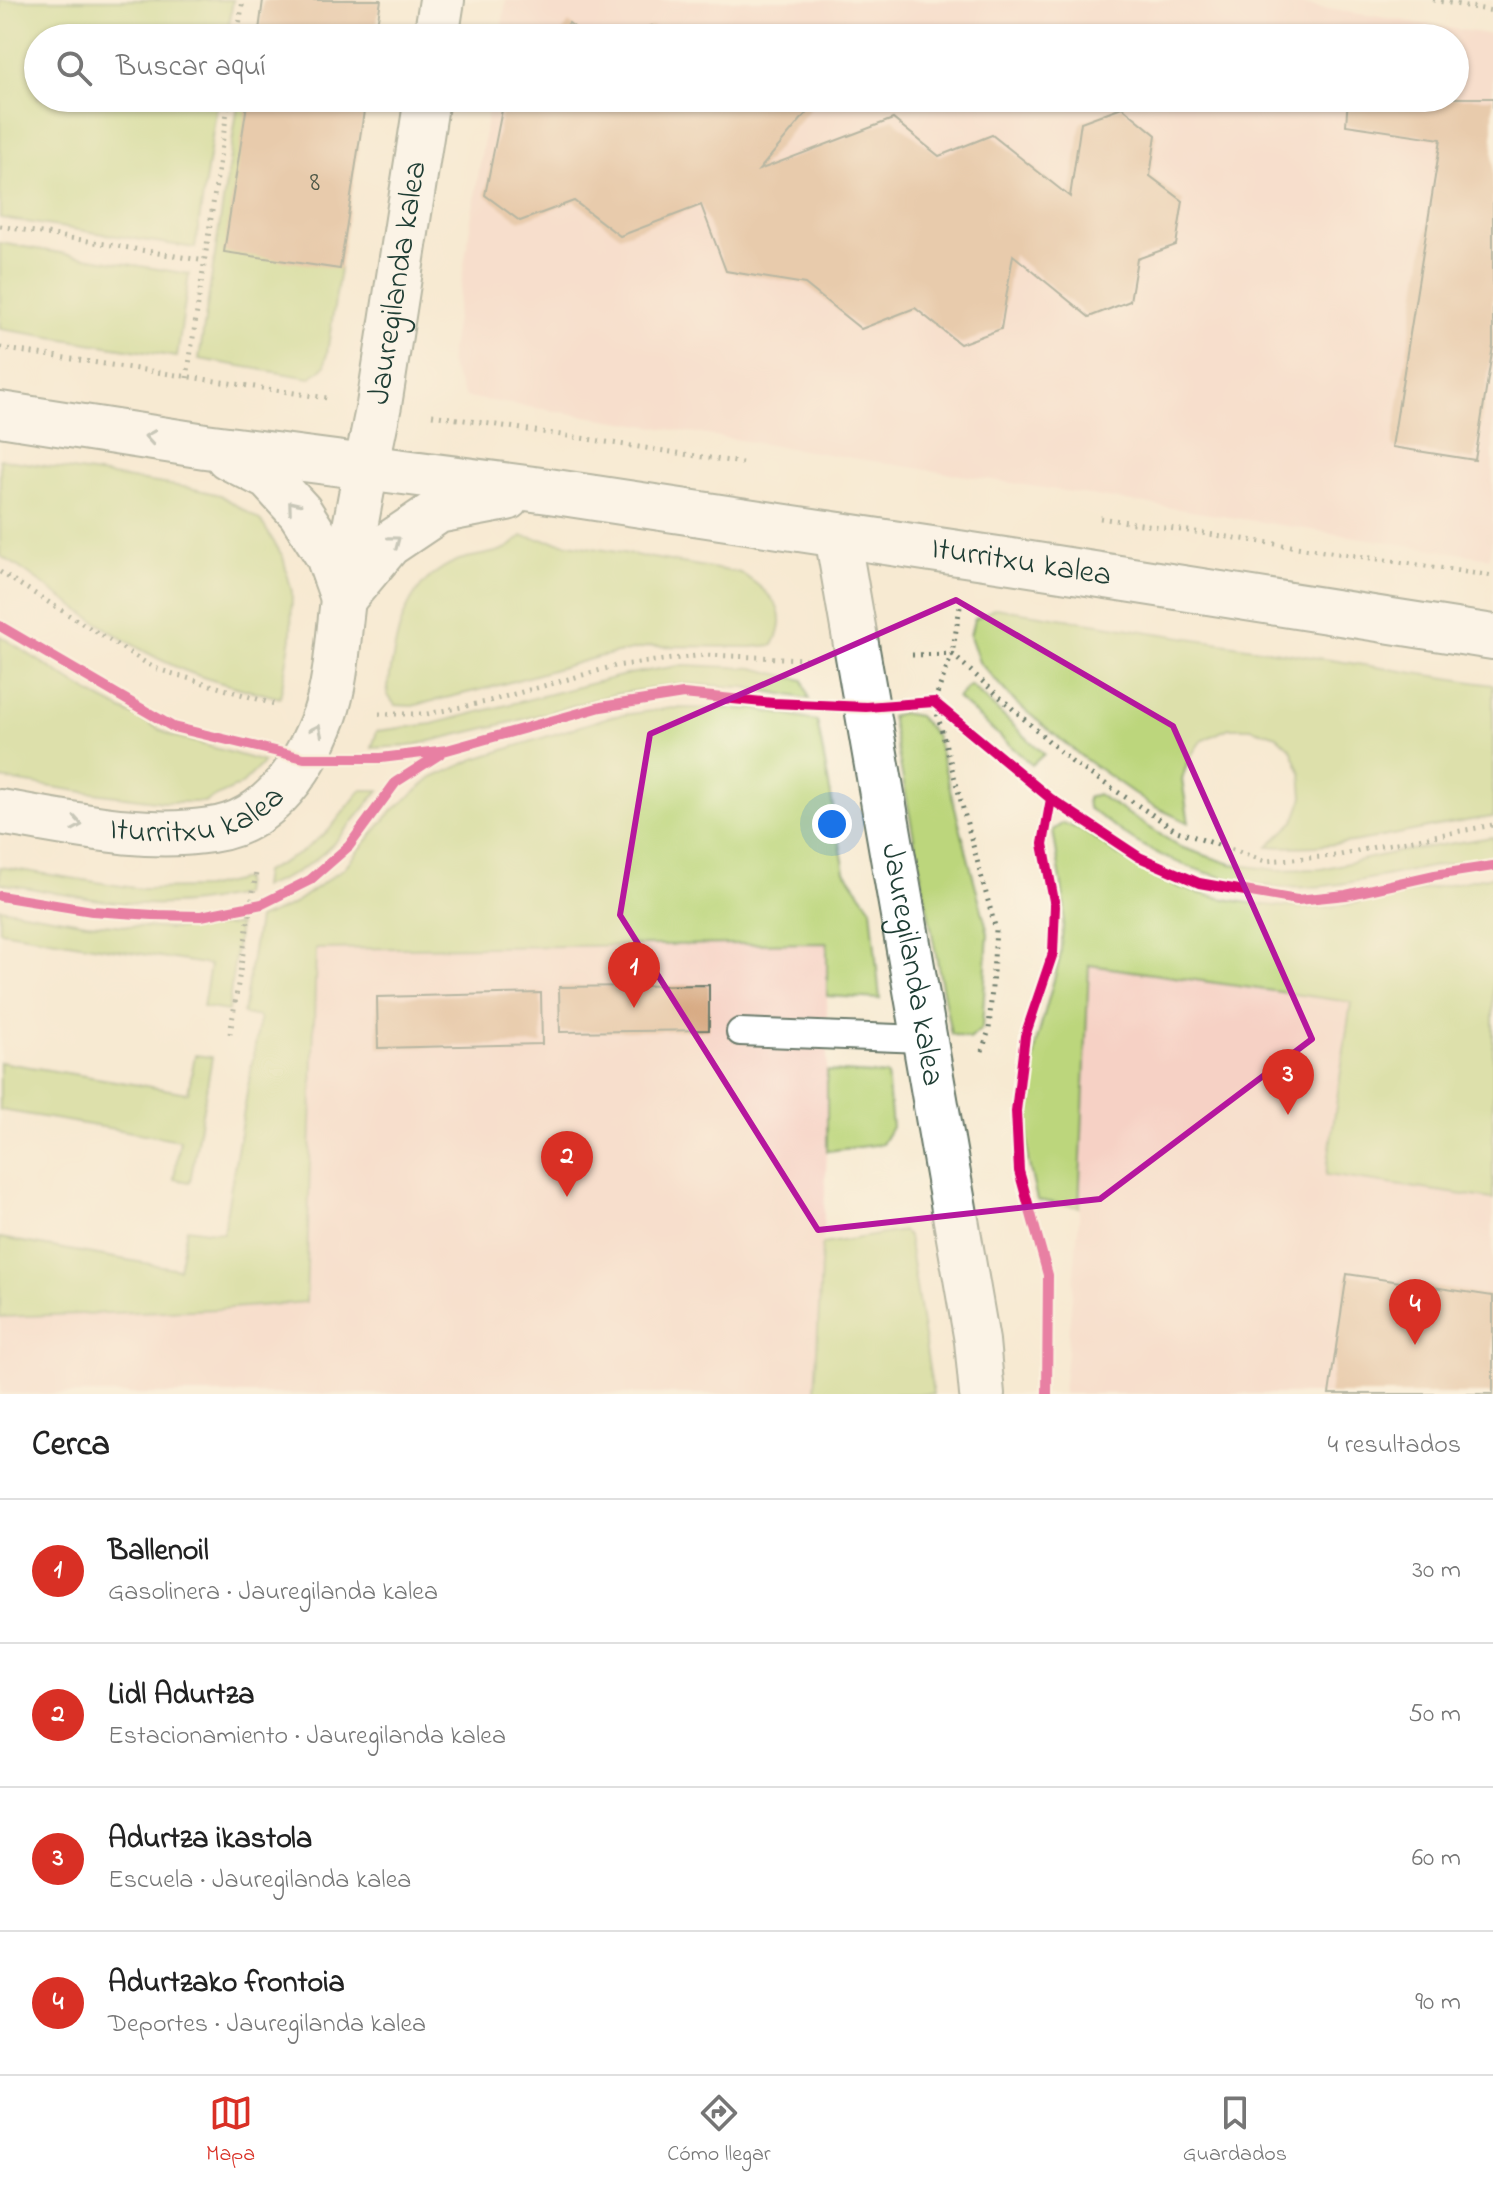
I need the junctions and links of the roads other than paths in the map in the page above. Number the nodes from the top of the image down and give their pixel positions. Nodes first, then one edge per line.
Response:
1 (442, 0) edge
2 (438, 24) edge
3 (425, 112) edge
4 (0, 414) edge
5 (205, 446) junction
6 (366, 468) junction
7 (549, 491) junction
8 (837, 535) junction
9 (343, 598) junction
10 (1493, 637) edge
11 (0, 812) edge
12 (740, 1032) dead end
13 (923, 1039) junction
14 (982, 1394) edge

1 - 2 main road
3 - 6 main road, Jauregilanda kalea
5 -> 4 main road, Iturritxu kalea
5 - 6 main road, Iturritxu kalea
9 -> 5 main road, Iturritxu kalea
6 - 7 main road, Iturritxu kalea
6 - 9 main road, Iturritxu kalea
7 - 8 main road, Iturritxu kalea
9 -> 7 main road, Iturritxu kalea
8 - 10 main road, Iturritxu kalea
8 - 13 main road, Jauregilanda kalea
11 -> 9 main road, Iturritxu kalea
12 - 13 lane
13 - 14 main road, Jauregilanda kalea

